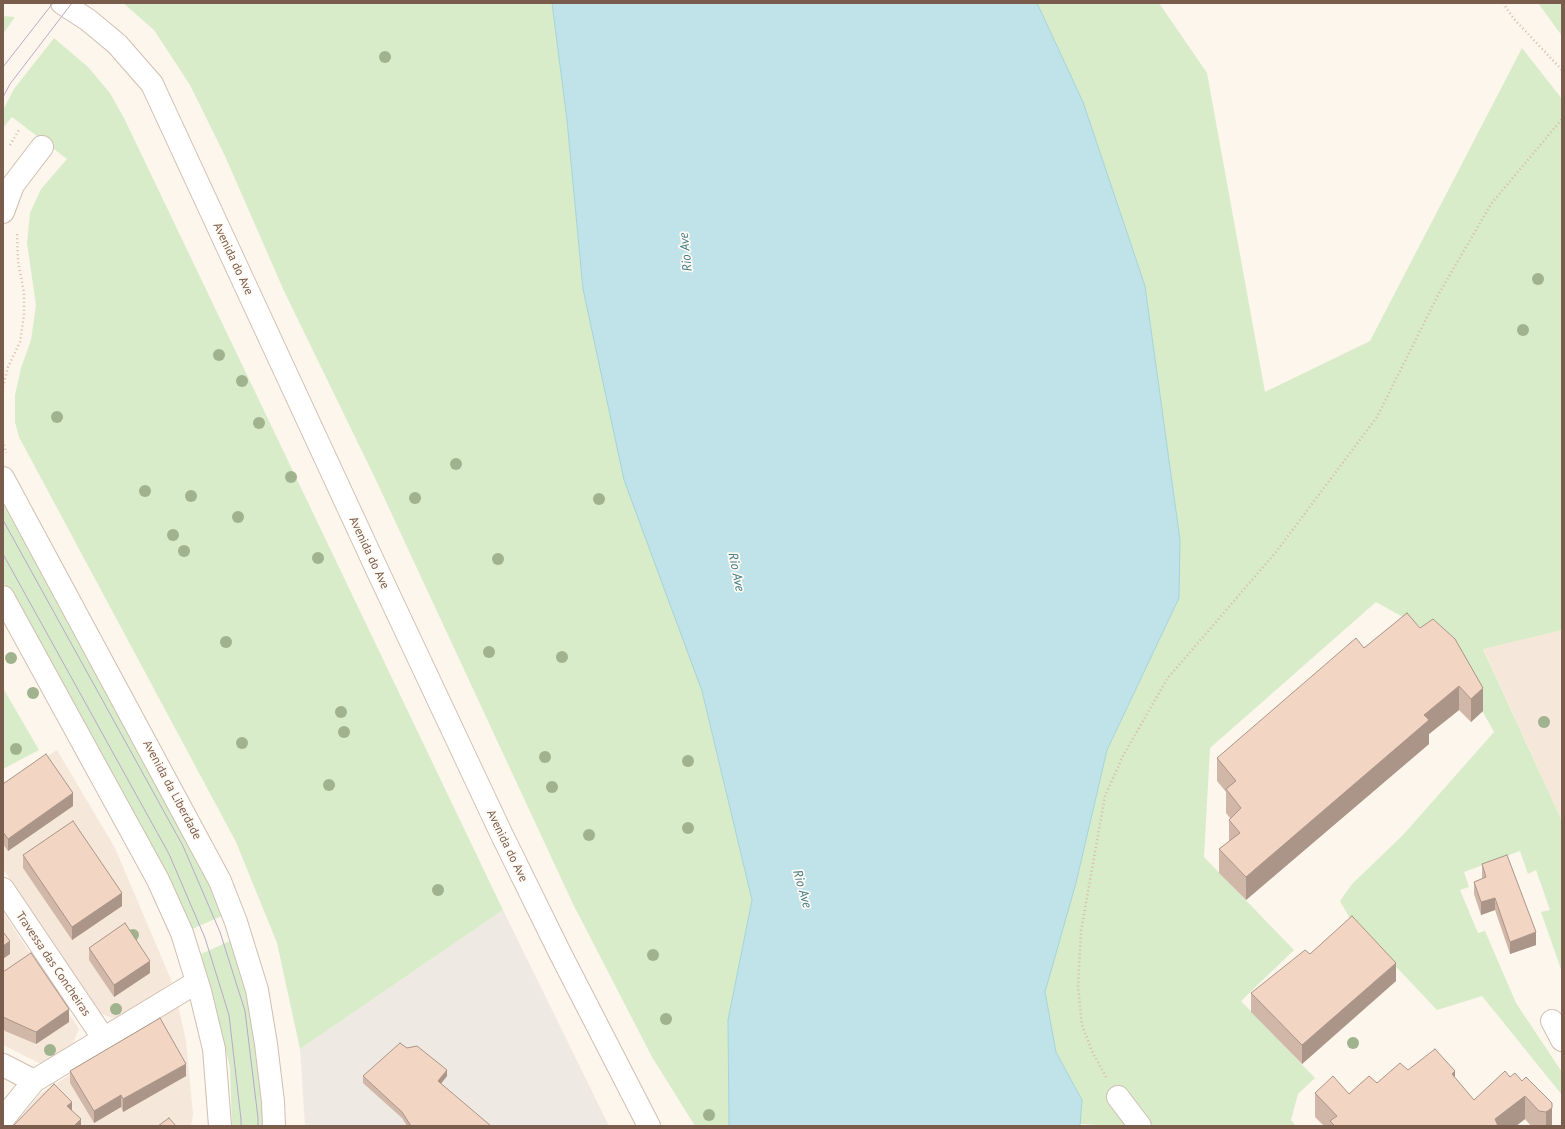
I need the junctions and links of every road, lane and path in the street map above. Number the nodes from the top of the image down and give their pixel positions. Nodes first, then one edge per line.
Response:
1 (62, 3) edge
2 (1503, 3) edge
3 (1562, 70) edge
4 (1562, 119) edge
5 (31, 139) junction
6 (7, 148) dead end
7 (3, 172) edge
8 (3, 212) edge
9 (18, 230) dead end
10 (3, 387) edge
11 (3, 478) edge
12 (3, 596) edge
13 (3, 889) edge
14 (197, 982) junction
15 (1552, 1021) dead end
16 (104, 1039) junction
17 (1562, 1040) edge
18 (3, 1065) edge
19 (34, 1081) junction
20 (1118, 1097) joint
21 (3, 1119) edge
22 (220, 1126) edge
23 (274, 1126) edge
24 (650, 1126) edge
25 (1140, 1126) edge

1 - 24 street, Avenida do Ave
2 - 3 path
4 - 20 path
5 - 6 path
5 - 7 street
5 - 8 street
9 - 10 path
11 - 23 street, Avenida da Liberdade
12 - 14 street
13 - 16 street, Travessa das Concheiras
14 - 16 street
14 - 22 street
15 - 17 street
16 - 19 street
18 - 19 street
19 - 21 street
20 - 25 street

